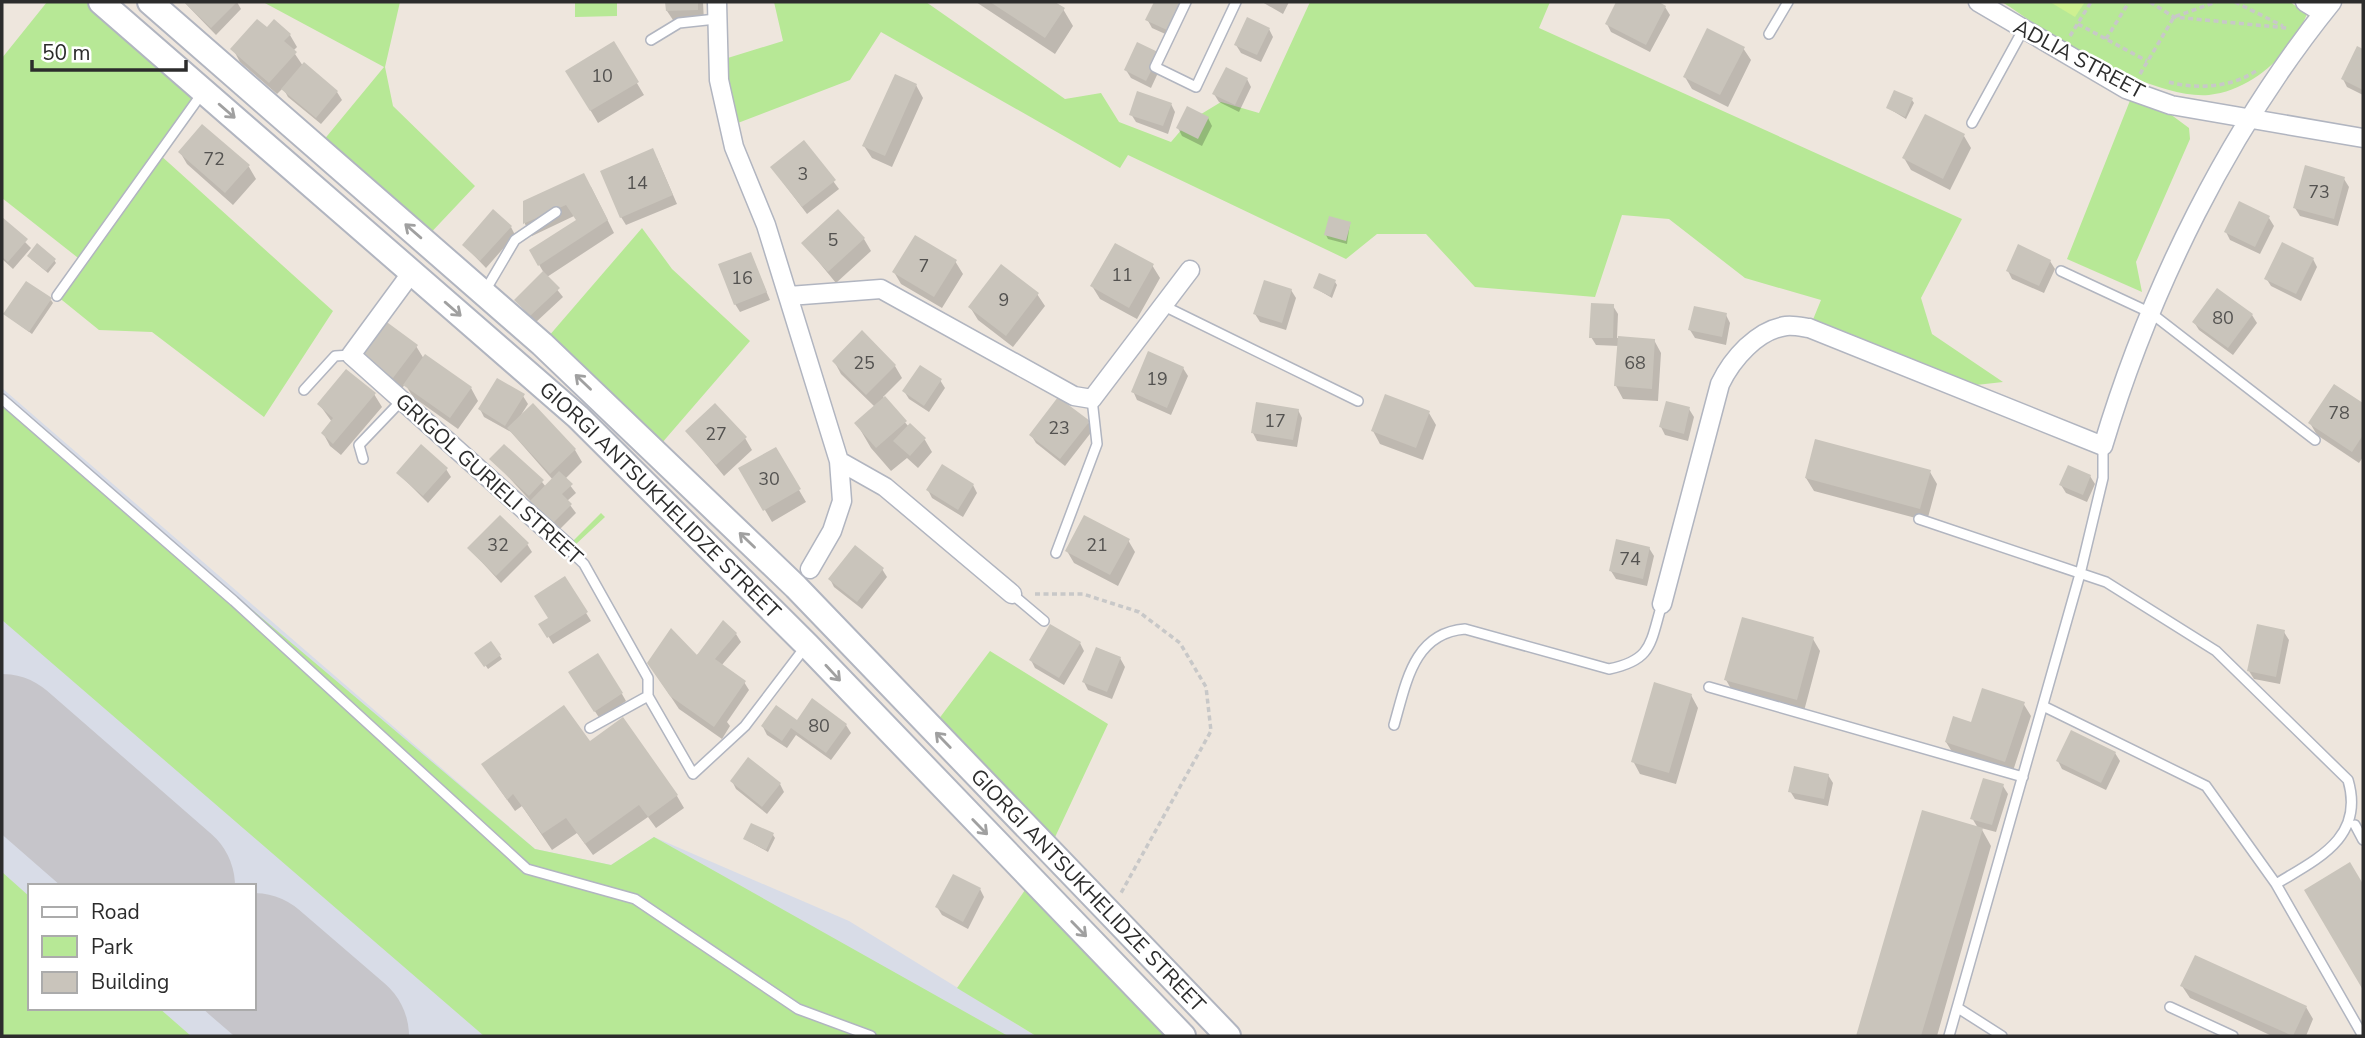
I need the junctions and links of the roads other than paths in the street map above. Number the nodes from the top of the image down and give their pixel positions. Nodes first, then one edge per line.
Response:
1 (101, 2) edge
2 (150, 2) edge
3 (1186, 2) edge
4 (1236, 2) edge
5 (1788, 2) edge
6 (1978, 2) edge
7 (2305, 2) edge
8 (2328, 7) edge
9 (717, 10) edge
10 (2023, 30) junction
11 (1769, 34) dead end
12 (651, 40) dead end
13 (204, 91) junction
14 (2247, 119) junction
15 (1972, 123) dead end
16 (2363, 138) edge
17 (556, 212) dead end
18 (1190, 270) dead end
19 (2061, 271) dead end
20 (412, 272) junction
21 (484, 293) junction
22 (57, 296) dead end
23 (789, 296) junction
24 (1164, 306) junction
25 (2151, 313) junction
26 (351, 355) junction
27 (304, 390) dead end
28 (2, 399) edge
29 (403, 400) junction
30 (1092, 400) junction
31 (1359, 401) dead end
32 (2315, 440) dead end
33 (2103, 446) junction
34 (363, 459) dead end
35 (839, 461) junction
36 (1919, 519) dead end
37 (566, 547) joint
38 (1056, 552) dead end
39 (810, 569) dead end
40 (2080, 574) junction
41 (1012, 594) joint
42 (1662, 604) joint
43 (1044, 621) dead end
44 (807, 645) junction
45 (1709, 687) dead end
46 (648, 696) junction
47 (2043, 706) junction
48 (1394, 725) dead end
49 (590, 728) dead end
50 (2022, 777) junction
51 (2355, 825) junction
52 (2363, 840) edge
53 (2276, 884) junction
54 (2170, 1007) dead end
55 (1958, 1008) junction
56 (871, 1036) edge
57 (1183, 1036) edge
58 (1228, 1036) edge
59 (1949, 1036) edge
60 (2002, 1036) edge
61 (2233, 1036) edge
62 (2363, 1036) edge

1 - 13 main road, GIORGI ANTSUKHELIDZE STREET
21 -> 2 main road, GIORGI ANTSUKHELIDZE STREET
3 - 4 lane
5 - 11 lane
6 - 10 street, ADLIA STREET
7 - 8 street
8 - 14 street
9 - 12 lane
9 - 23 street
10 - 14 street, ADLIA STREET
10 - 15 lane
13 -> 20 main road, GIORGI ANTSUKHELIDZE STREET
13 - 22 lane
14 - 16 street, ADLIA STREET
14 - 25 street
17 - 21 lane
18 - 24 street
19 - 25 lane
20 - 26 street
20 -> 44 main road, GIORGI ANTSUKHELIDZE STREET
58 -> 21 main road, GIORGI ANTSUKHELIDZE STREET
23 - 30 street
23 - 35 street
24 - 30 street
24 - 31 lane
25 - 32 lane
25 - 33 street
26 - 27 lane
26 - 29 street, GRIGOL GURIELI STREET
28 - 56 lane
29 - 34 lane
29 - 37 street, GRIGOL GURIELI STREET
30 - 38 lane
33 - 40 lane
33 - 42 street
35 - 39 street
35 - 41 street
36 - 40 lane
37 - 46 lane, GRIGOL GURIELI STREET
40 - 47 lane
40 - 51 lane
41 - 43 lane
42 - 48 lane
44 - 46 lane, GRIGOL GURIELI STREET
44 -> 57 main road, GIORGI ANTSUKHELIDZE STREET
45 - 50 lane
46 - 49 lane
47 - 50 lane
47 - 53 lane
50 - 55 lane
51 - 52 lane
51 - 53 lane
53 - 62 lane
54 - 61 lane
55 - 59 lane
55 - 60 lane

